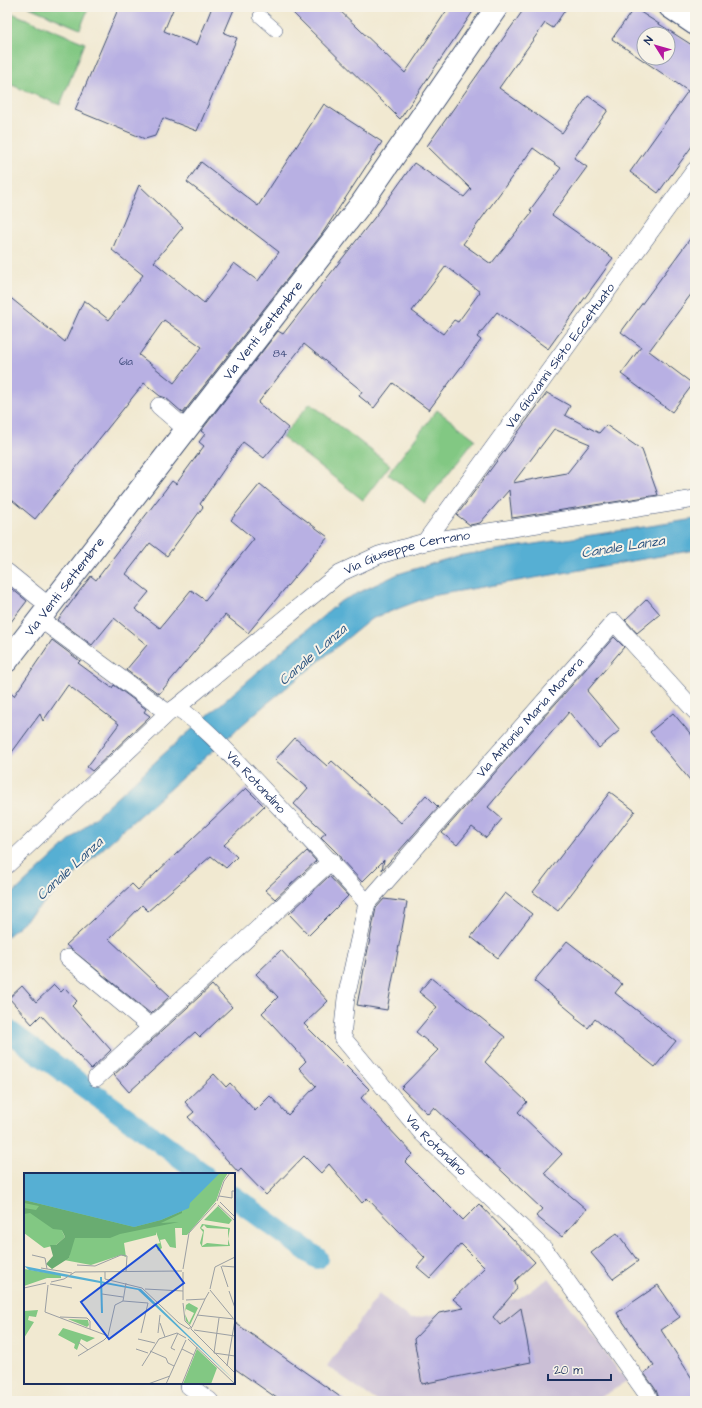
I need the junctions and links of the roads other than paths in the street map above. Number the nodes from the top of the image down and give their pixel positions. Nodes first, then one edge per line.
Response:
1 (497, 7) edge
2 (670, 7) edge
3 (260, 16) dead end
4 (695, 24) edge
5 (276, 30) dead end
6 (695, 170) edge
7 (159, 406) dead end
8 (187, 430) junction
9 (695, 499) edge
10 (425, 542) junction
11 (7, 572) edge
12 (45, 612) junction
13 (11, 649) edge
14 (173, 710) junction
15 (695, 711) edge
16 (331, 861) junction
17 (7, 865) edge
18 (367, 903) junction
19 (68, 958) dead end
20 (151, 1027) junction
21 (96, 1078) dead end
22 (189, 1386) dead end
23 (644, 1399) edge
24 (210, 1401) edge

1 - 8 main road, Via Venti Settembre
2 - 4 main road
3 - 5 street
6 - 10 street, Via Giovanni Sisto Eccettuato
7 - 8 street
8 - 12 main road, Via Venti Settembre
9 - 10 street, Via Giuseppe Cerrano
10 - 14 street, Via Giuseppe Cerrano
11 - 12 street, Via Rotondino
12 - 13 main road, Via Venti Settembre
12 - 14 street, Via Rotondino
14 - 16 street, Via Rotondino
14 - 17 street, Via Giuseppe Cerrano
15 - 18 street, Via Antonio Maria Morera
16 - 18 street, Via Rotondino
16 - 20 street
18 - 23 street, Via Rotondino
19 - 20 street
20 - 21 street
22 - 24 street

